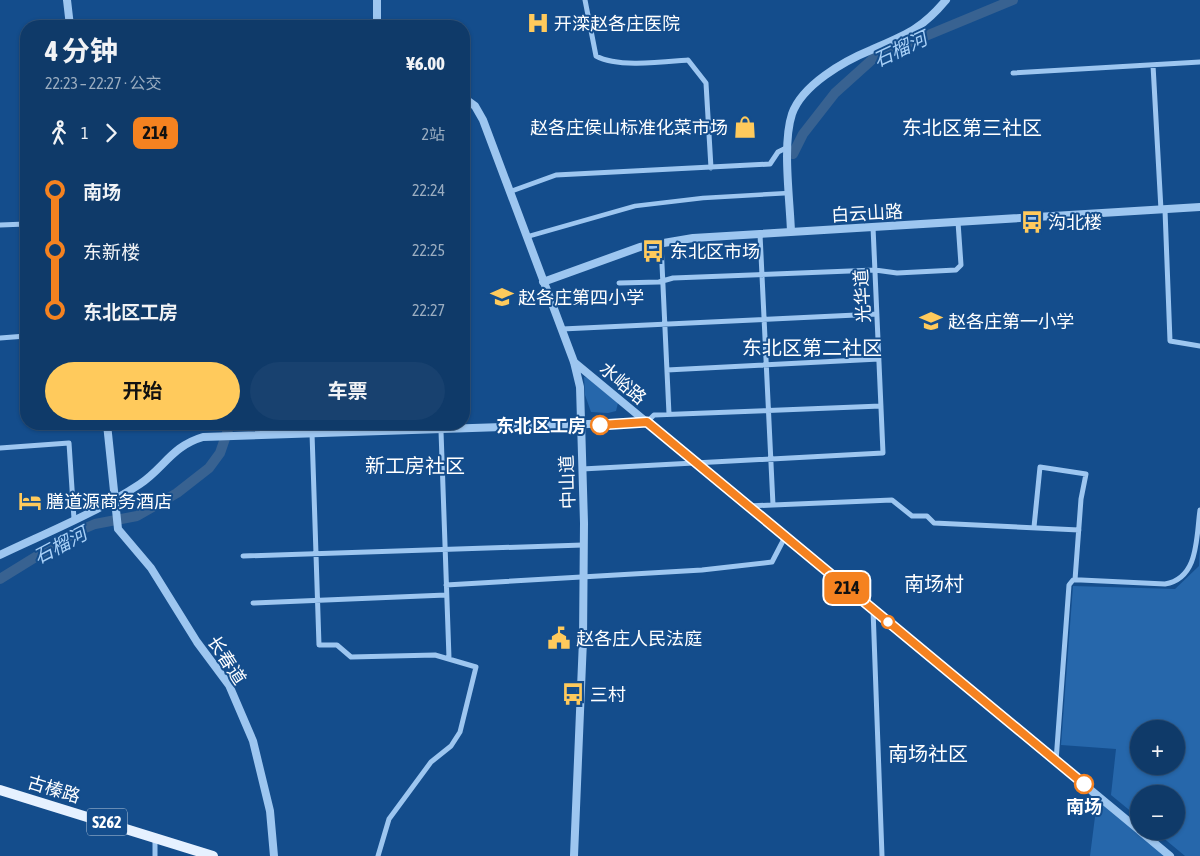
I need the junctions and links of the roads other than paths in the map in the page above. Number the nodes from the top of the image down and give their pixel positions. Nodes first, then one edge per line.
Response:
1 (67, 0) edge
2 (377, 0) edge
3 (585, 0) edge
4 (946, 0) edge
5 (69, 20) edge
6 (377, 20) edge
7 (1200, 62) edge
8 (1153, 65) junction
9 (1012, 73) dead end
10 (470, 103) edge
11 (788, 147) junction
12 (711, 168) junction
13 (509, 192) junction
14 (790, 193) junction
15 (1200, 207) edge
16 (1163, 210) junction
17 (958, 222) junction
18 (20, 224) edge
19 (0, 226) edge
20 (873, 227) junction
21 (791, 232) junction
22 (760, 234) junction
23 (526, 237) junction
24 (661, 243) junction
25 (875, 270) junction
26 (762, 276) junction
27 (663, 281) junction
28 (543, 282) junction
29 (620, 284) dead end
30 (877, 314) junction
31 (764, 320) junction
32 (665, 324) junction
33 (562, 329) junction
34 (20, 336) edge
35 (0, 338) edge
36 (1200, 346) edge
37 (879, 359) junction
38 (574, 362) junction
39 (766, 365) junction
40 (666, 370) junction
41 (881, 406) junction
42 (768, 410) junction
43 (668, 414) junction
44 (647, 422) junction
45 (580, 426) junction
46 (470, 429) edge
47 (108, 430) edge
48 (441, 430) joint
49 (312, 433) junction
50 (0, 448) edge
51 (771, 459) junction
52 (696, 463) junction
53 (582, 469) junction
54 (114, 499) junction
55 (773, 505) junction
56 (748, 506) junction
57 (1200, 510) edge
58 (74, 519) junction
59 (1034, 527) junction
60 (1079, 530) junction
61 (785, 537) junction
62 (584, 545) junction
63 (445, 550) junction
64 (316, 554) junction
65 (0, 555) edge
66 (243, 556) dead end
67 (583, 577) junction
68 (1075, 580) junction
69 (446, 585) junction
70 (446, 595) junction
71 (318, 601) junction
72 (253, 603) dead end
73 (873, 610) junction
74 (448, 658) junction
75 (1056, 761) junction
76 (0, 790) edge
77 (1130, 823) edge
78 (155, 839) junction
79 (1150, 840) edge
80 (155, 856) edge
81 (213, 856) edge
82 (274, 856) edge
83 (378, 856) edge
84 (574, 856) edge
85 (882, 856) edge
86 (1170, 856) edge

1 - 5 street
2 - 6 street
3 - 12 street
4 - 11 street
7 - 8 street
8 - 9 street
8 - 16 street
10 - 13 street, 中山道
11 - 12 street
11 - 14 street
12 - 13 street
13 - 23 street, 中山道
14 - 21 street
14 - 23 street
15 - 16 street, 白云山路
16 - 17 street, 白云山路
16 - 36 street
17 - 20 street, 白云山路
17 - 25 street
18 - 19 street
20 - 21 street, 白云山路
20 - 25 street, 光华道
21 - 22 street, 白云山路
22 - 24 street, 白云山路
22 - 26 street
23 - 28 street, 中山道
24 - 27 street
24 - 28 street, 白云山路
25 - 26 street
25 - 30 street, 光华道
26 - 27 street
26 - 31 street
27 - 29 street
27 - 32 street
28 - 33 street, 中山道
30 - 31 street
30 - 37 street, 光华道
31 - 32 street
31 - 39 street
32 - 33 street
32 - 40 street
33 - 38 street, 中山道
34 - 35 street
37 - 39 street
37 - 41 street, 光华道
38 - 44 street, 水峪路
38 - 45 street, 中山道
39 - 40 street
39 - 42 street
40 - 43 street
41 - 42 street
41 - 51 street, 光华道
42 - 43 street
42 - 51 street
43 - 44 street
44 - 45 street
44 - 52 street, 水峪路
45 - 46 street
45 - 53 street, 中山道
47 - 54 street, 长春道
48 - 49 street
48 - 63 street
49 - 54 street
49 - 64 street
50 - 58 street
51 - 52 street
51 - 55 street
52 - 53 street
52 - 56 street, 水峪路
53 - 62 street, 中山道
54 - 58 street
54 - 82 street, 长春道
55 - 56 street
55 - 59 street
56 - 61 street, 水峪路
57 - 68 street
58 - 65 street
59 - 60 street
59 - 60 street
60 - 68 street
61 - 67 street
61 - 73 street, 水峪路
62 - 63 street
62 - 67 street, 中山道
63 - 64 street
63 - 69 street
64 - 66 street
64 - 71 street
67 - 69 street
67 - 84 street, 中山道
68 - 75 street
69 - 70 street
70 - 71 street
70 - 74 street
71 - 72 street
71 - 74 street
73 - 75 street, 水峪路
73 - 85 street
74 - 83 street
75 - 77 street, 水峪路
76 - 78 main road, 古榛路 / S262
78 - 80 street
78 - 81 main road, 古榛路 / S262
79 - 86 street, 水峪路

